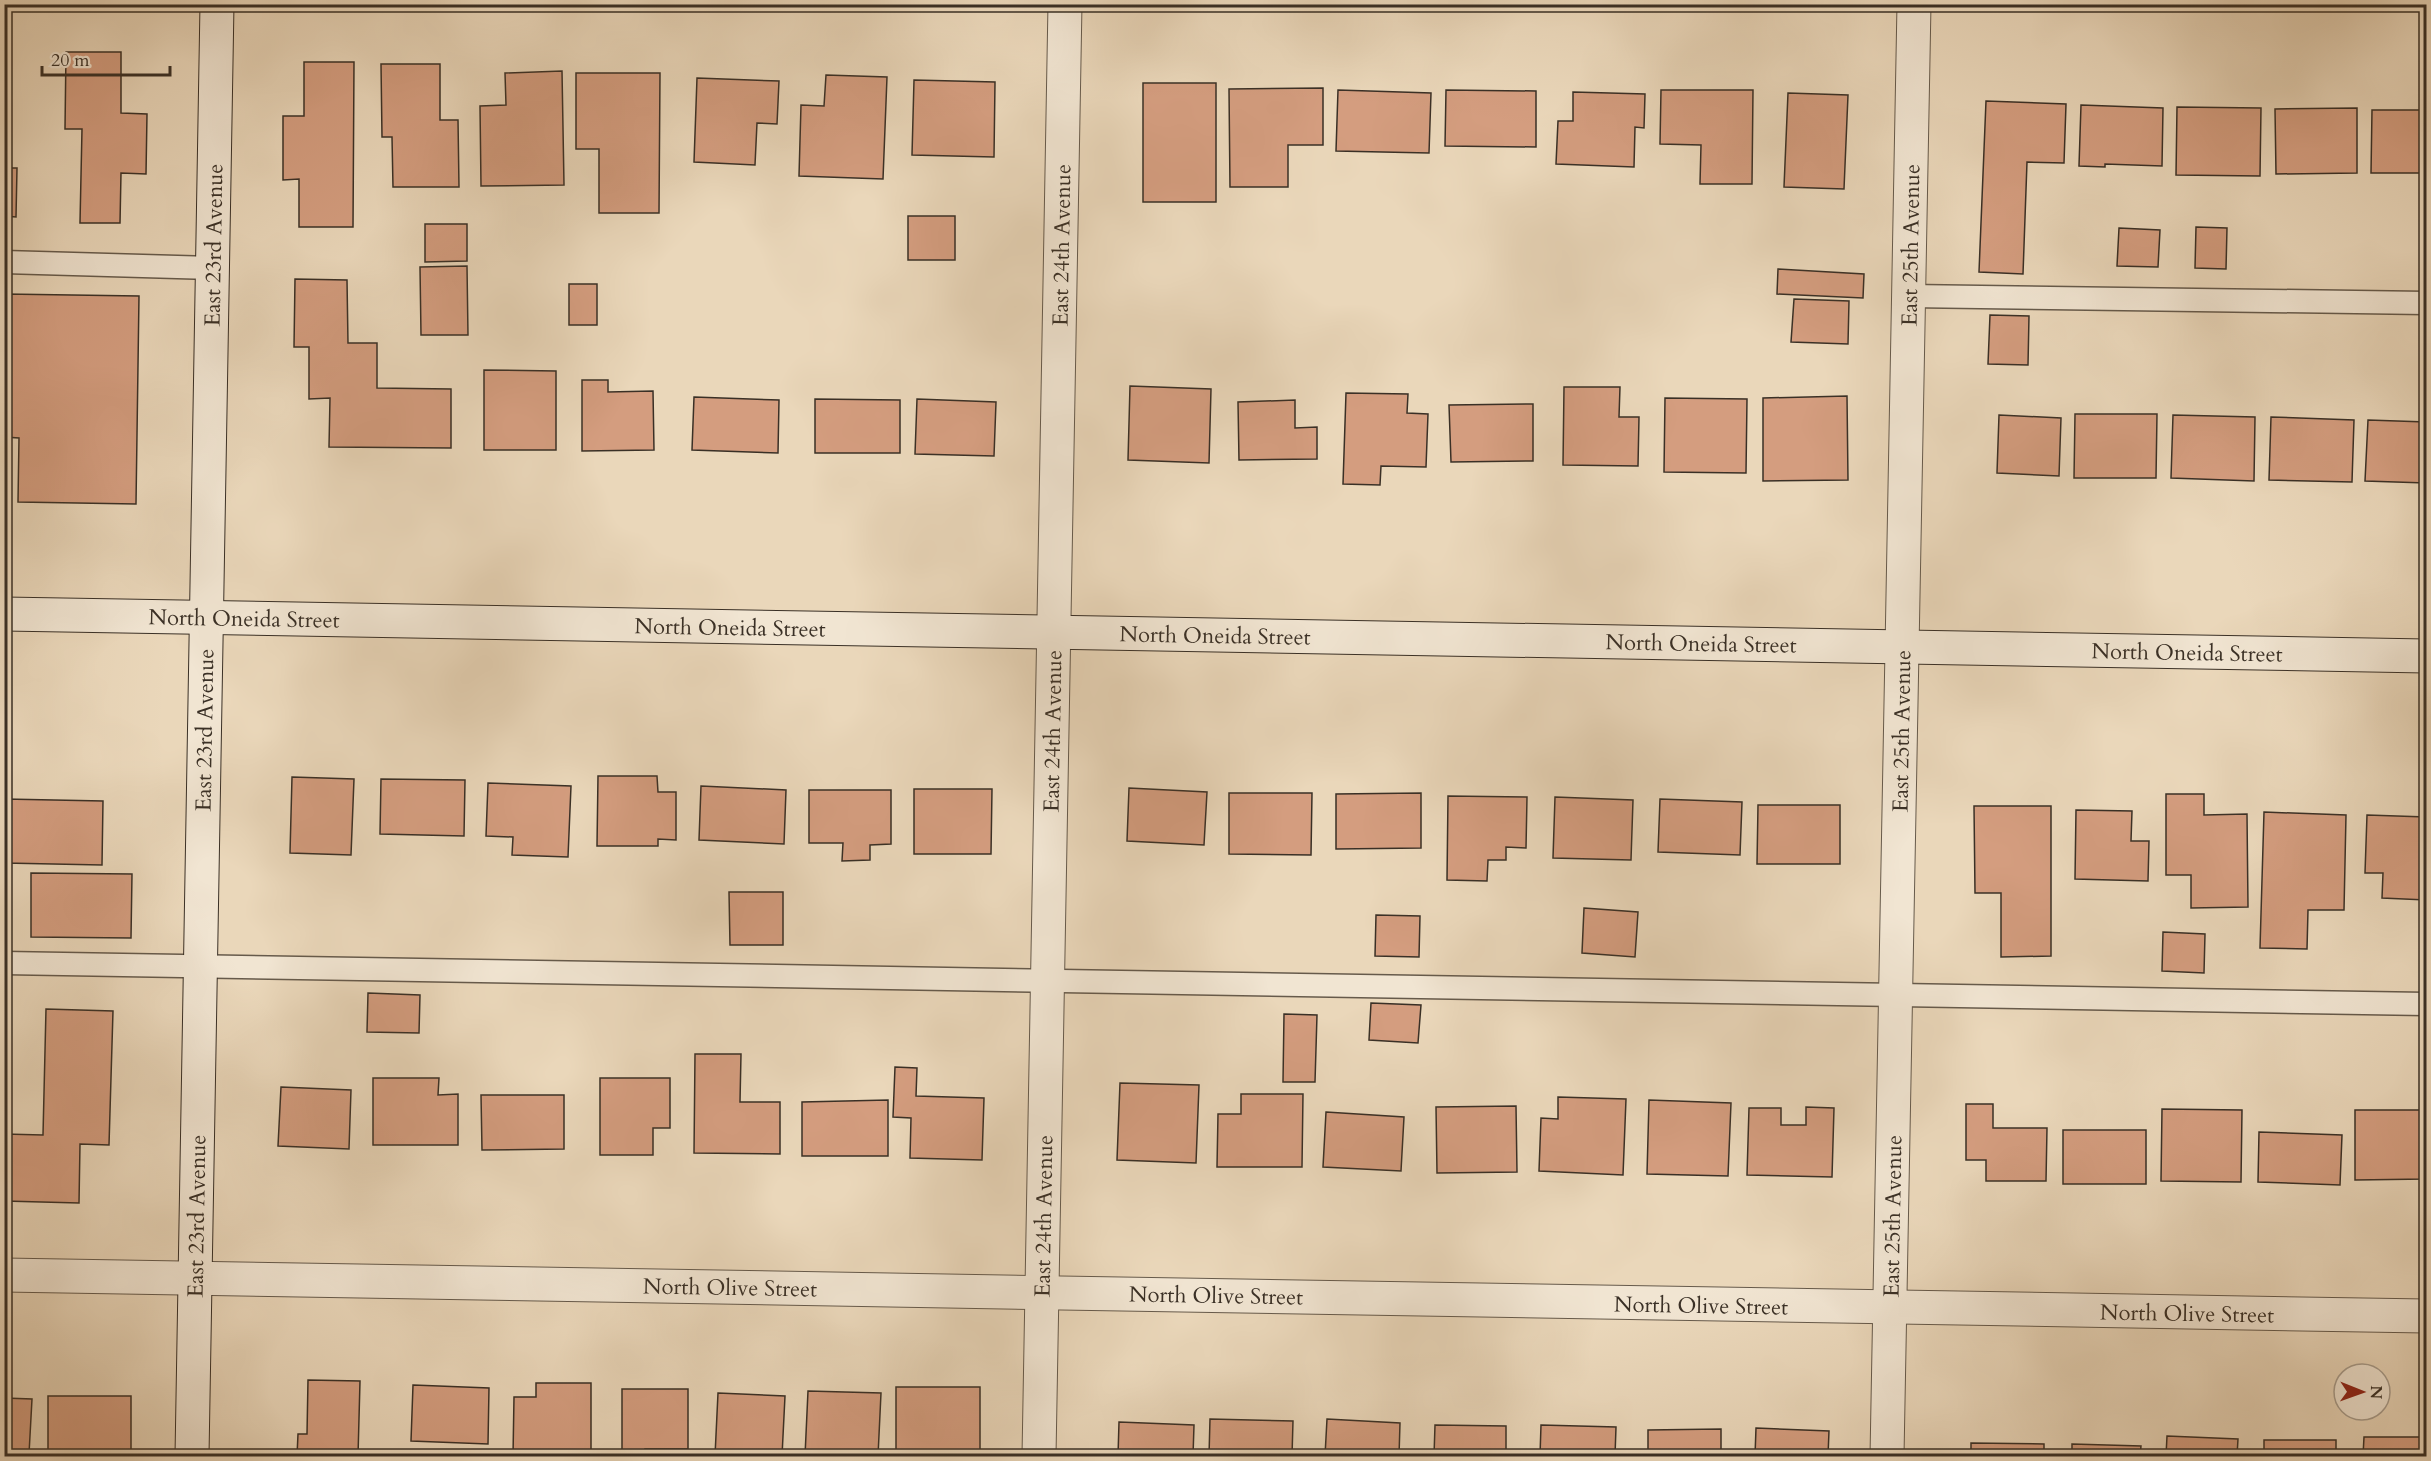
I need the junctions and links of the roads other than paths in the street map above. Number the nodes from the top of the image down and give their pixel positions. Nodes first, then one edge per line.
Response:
1 (217, 4) edge
2 (1065, 4) edge
3 (1914, 4) edge
4 (4, 262) edge
5 (212, 268) junction
6 (1909, 296) junction
7 (2427, 303) edge
8 (4, 614) edge
9 (206, 618) junction
10 (1054, 632) junction
11 (1902, 647) junction
12 (2427, 656) edge
13 (4, 963) edge
14 (200, 966) junction
15 (1047, 981) junction
16 (1896, 995) junction
17 (2427, 1004) edge
18 (4, 1275) edge
19 (195, 1278) junction
20 (1042, 1292) junction
21 (1890, 1309) junction
22 (2427, 1316) edge
23 (192, 1456) edge
24 (1039, 1456) edge
25 (1887, 1456) edge

1 - 5 street, East 23rd Avenue
2 - 10 street, East 24th Avenue
3 - 6 street, East 25th Avenue
4 - 5 lane
5 - 9 street, East 23rd Avenue
6 - 7 lane
6 - 11 street, East 25th Avenue
8 - 9 street, North Oneida Street
9 - 10 street, North Oneida Street
9 - 14 street, East 23rd Avenue
10 - 11 street, North Oneida Street
10 - 15 street, East 24th Avenue
11 - 12 street, North Oneida Street
11 - 16 street, East 25th Avenue
13 - 14 lane
14 - 15 lane
14 - 19 street, East 23rd Avenue
15 - 16 lane
15 - 20 street, East 24th Avenue
16 - 17 lane
16 - 21 street, East 25th Avenue
18 - 19 street, North Olive Street
19 - 20 street, North Olive Street
19 - 23 street, East 23rd Avenue
20 - 21 street, North Olive Street
20 - 24 street, East 24th Avenue
21 - 22 street, North Olive Street
21 - 25 street, East 25th Avenue

